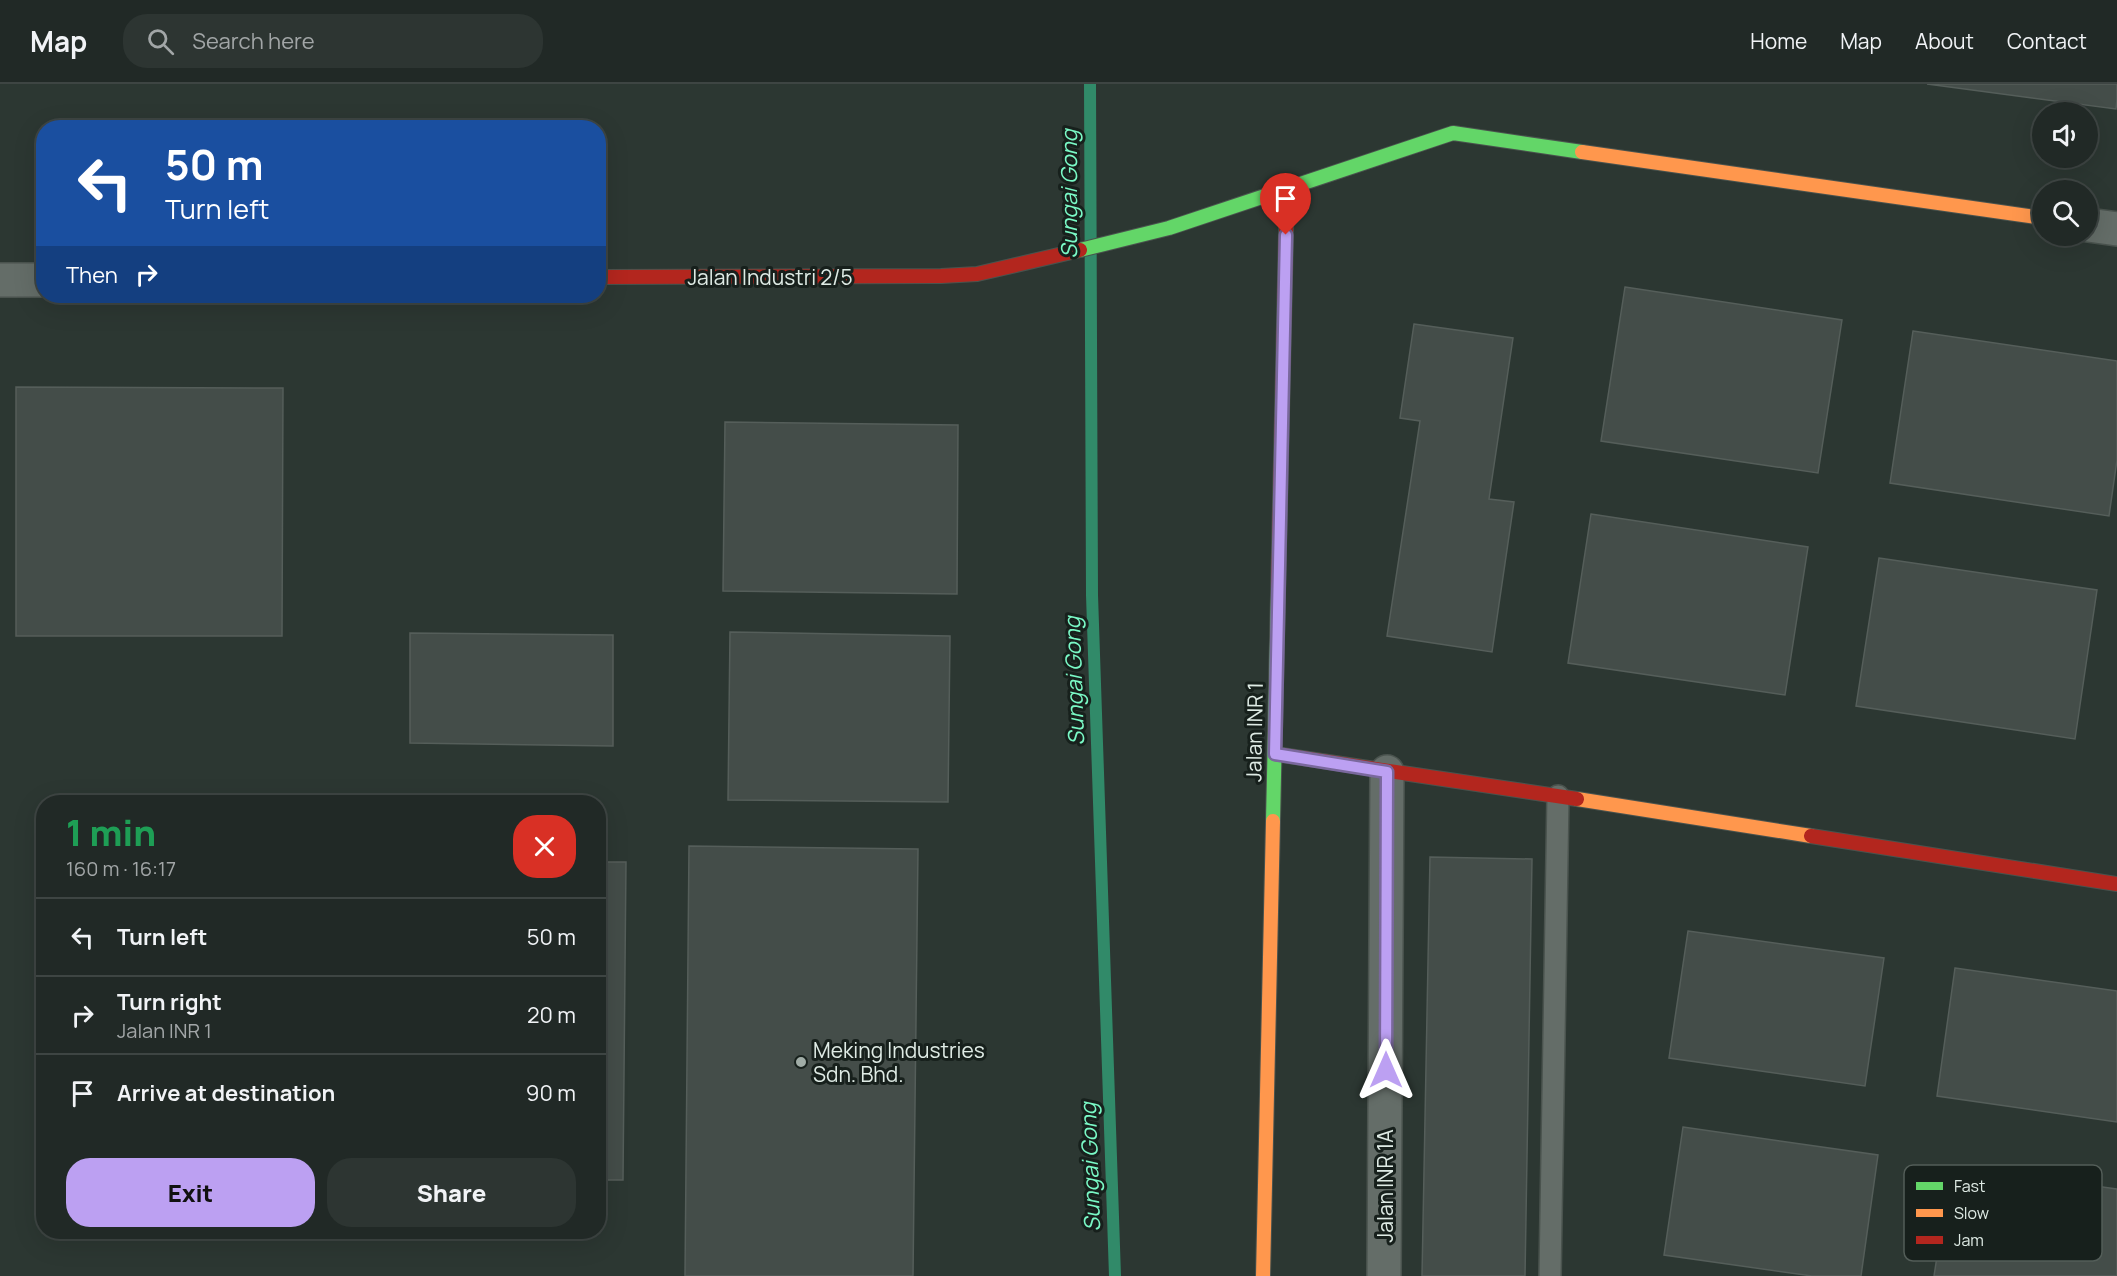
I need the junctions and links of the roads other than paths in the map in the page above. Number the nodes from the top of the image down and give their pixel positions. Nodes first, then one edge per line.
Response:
1 (1287, 188) junction
2 (2032, 216) edge
3 (2098, 226) edge
4 (2117, 229) edge
5 (606, 278) edge
6 (0, 280) edge
7 (36, 280) edge
8 (1275, 754) junction
9 (1387, 772) junction
10 (1558, 796) junction
11 (2117, 884) edge
12 (1263, 1276) edge
13 (1384, 1276) edge
14 (1550, 1276) edge

1 - 2 street, Jalan Industri 2/5
1 - 5 street, Jalan Industri 2/5
1 - 8 street, Jalan INR 1
3 - 4 street
6 - 7 street
8 - 9 street
8 - 12 street, Jalan INR 1
9 - 10 street
9 - 13 street, Jalan INR 1A
10 - 11 street
10 - 14 lane

